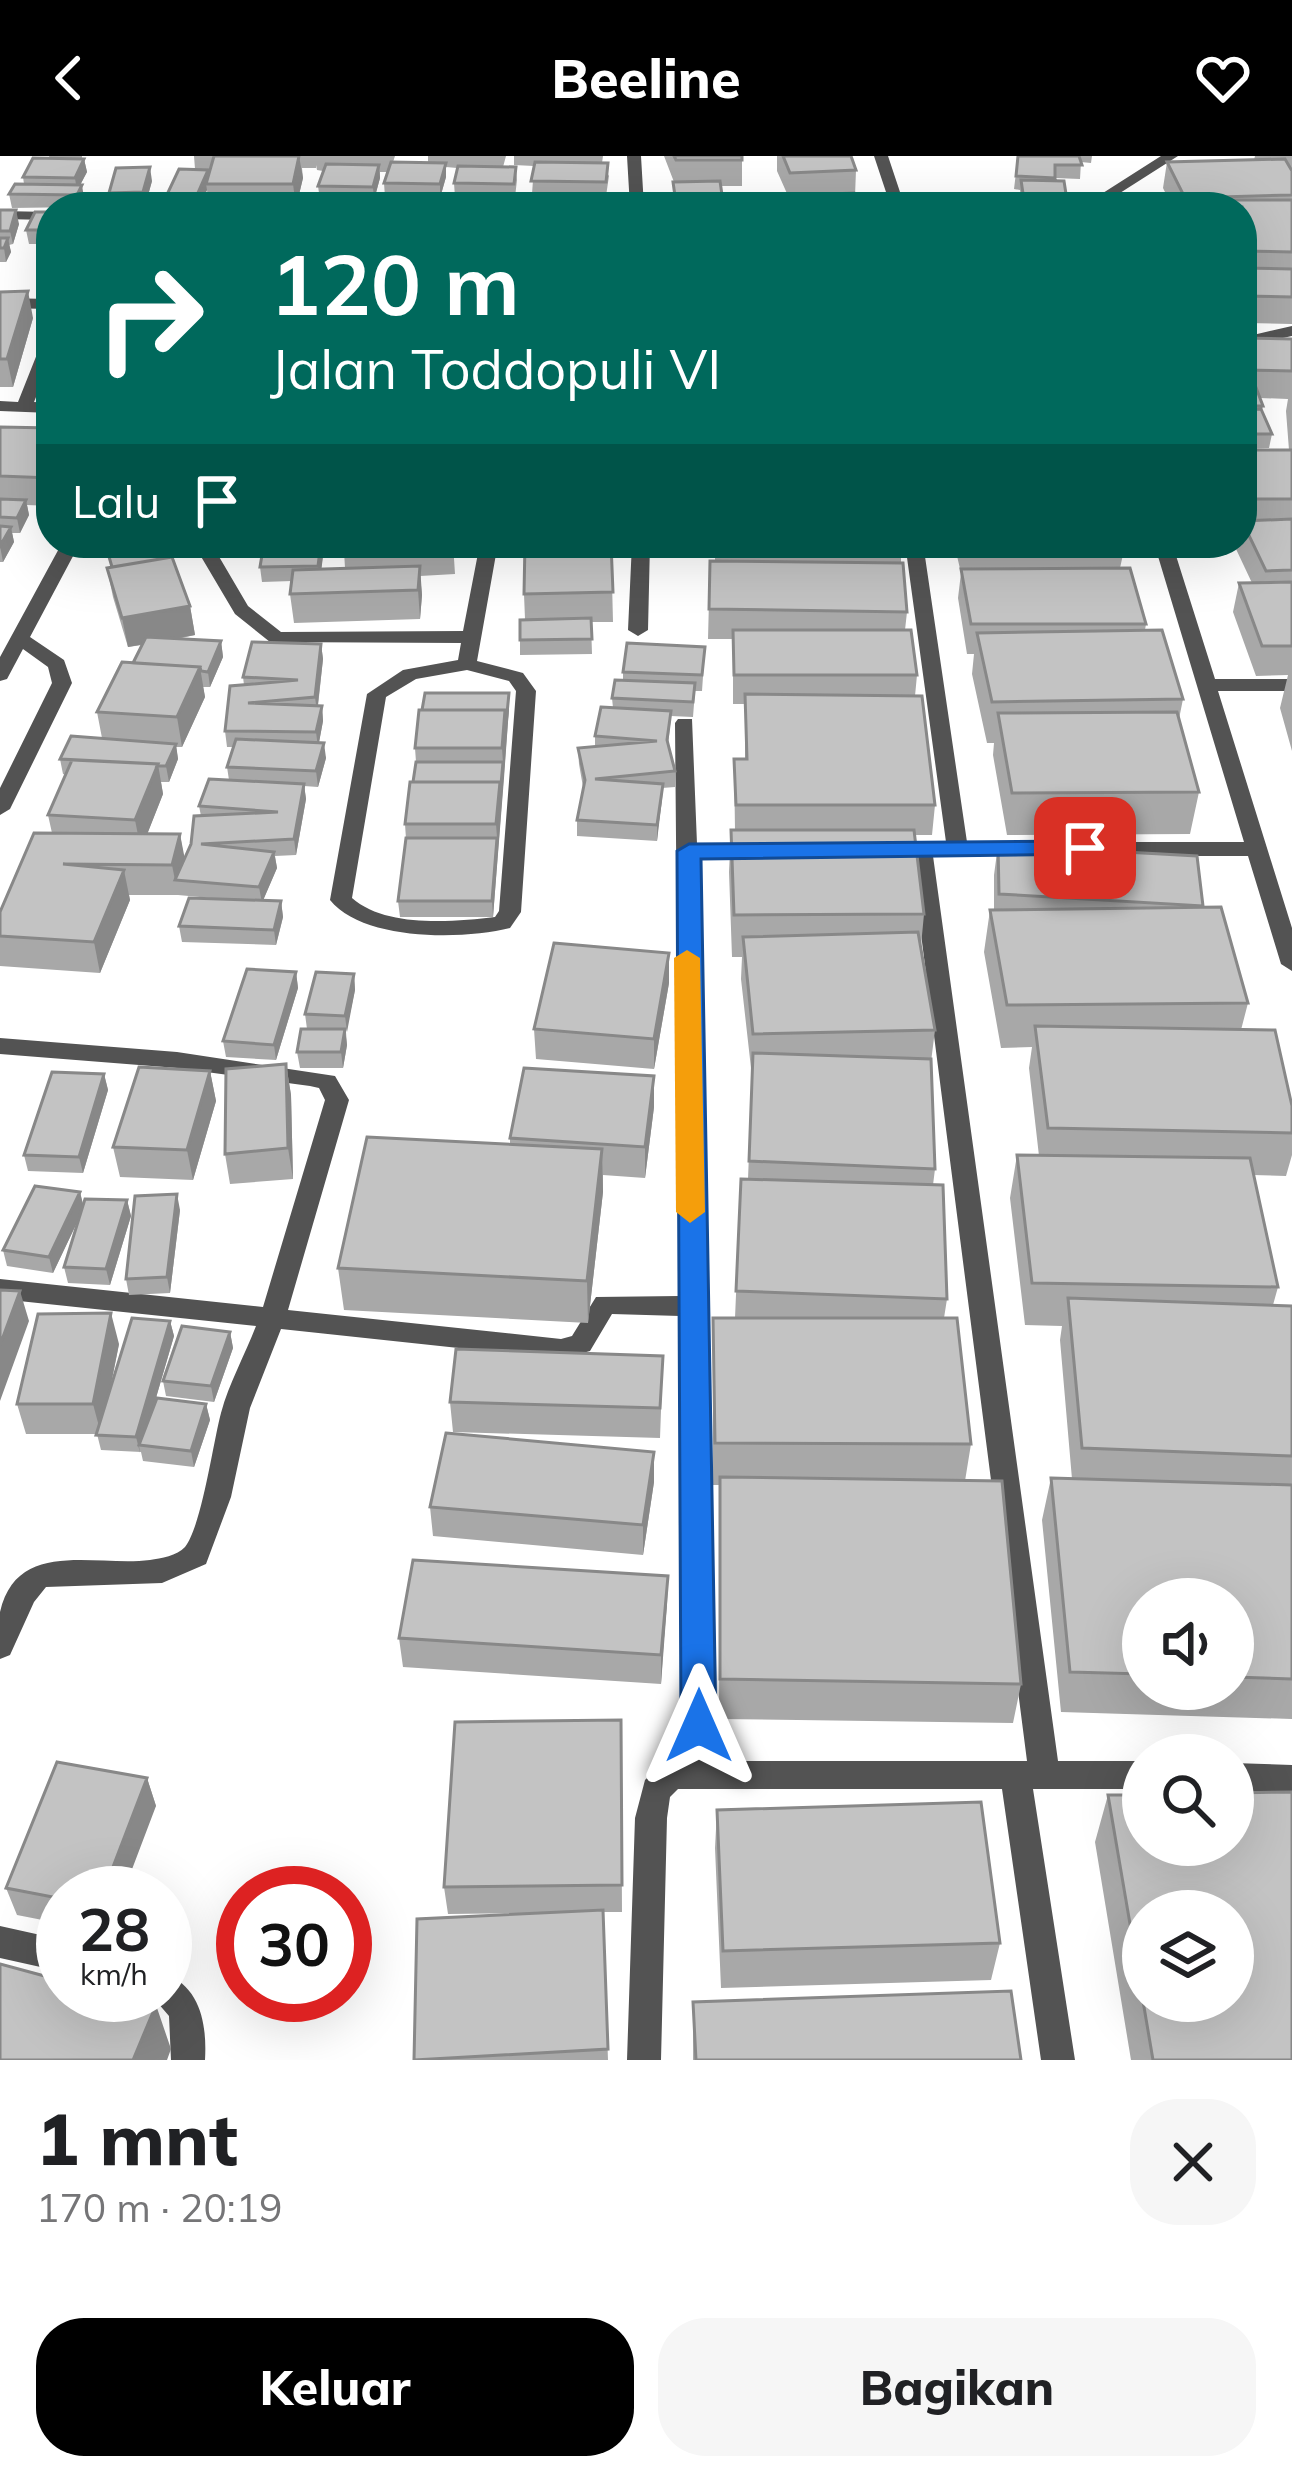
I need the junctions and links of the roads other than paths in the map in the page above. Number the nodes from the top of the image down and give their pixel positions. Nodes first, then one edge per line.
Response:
1 (634, 156) edge
2 (881, 156) edge
3 (1171, 156) edge
4 (637, 192) edge
5 (893, 192) edge
6 (1112, 192) edge
7 (0, 215) edge
8 (36, 216) edge
9 (0, 303) edge
10 (36, 304) edge
11 (1292, 331) edge
12 (1257, 340) edge
13 (36, 376) edge
14 (0, 406) edge
15 (24, 407) junction
16 (36, 407) edge
17 (63, 558) edge
18 (210, 558) edge
19 (487, 558) edge
20 (640, 558) edge
21 (916, 558) edge
22 (1168, 558) edge
23 (638, 629) dead end
24 (474, 638) junction
25 (21, 639) junction
26 (467, 664) junction
27 (0, 675) edge
28 (1210, 685) junction
29 (1292, 685) edge
30 (685, 723) dead end
31 (0, 809) edge
32 (957, 848) junction
33 (921, 849) junction
34 (1257, 849) junction
35 (777, 850) edge
36 (880, 850) edge
37 (689, 851) junction
38 (1283, 904) edge
39 (1292, 964) edge
40 (0, 1046) edge
41 (0, 1289) edge
42 (692, 1306) junction
43 (272, 1320) junction
44 (0, 1646) edge
45 (1029, 1772) junction
46 (699, 1773) junction
47 (1122, 1774) edge
48 (1254, 1778) edge
49 (1292, 1779) edge
50 (0, 1942) edge
51 (36, 1950) edge
52 (644, 2060) edge
53 (1058, 2060) edge

1 - 4 street
2 - 5 street
3 - 6 street
7 - 8 street
9 - 10 street
11 - 12 street
13 - 15 street
14 - 15 street
15 - 16 street
17 - 25 street
18 - 24 street
19 - 24 street
20 - 23 street
21 - 32 street
22 - 28 street
24 - 26 street
25 - 27 street
25 - 31 street
26 - 26 street
28 - 29 street
28 - 34 street
30 - 37 street
32 - 33 street
32 - 34 street
33 - 36 street
33 - 45 street
34 - 38 street
35 - 37 street
37 - 42 street
38 - 39 street
40 - 43 street
41 - 43 street
42 - 43 street
42 - 46 street
43 - 44 street
45 - 46 street
45 - 47 street
45 - 53 street
46 - 52 street
48 - 49 street
50 - 51 street

